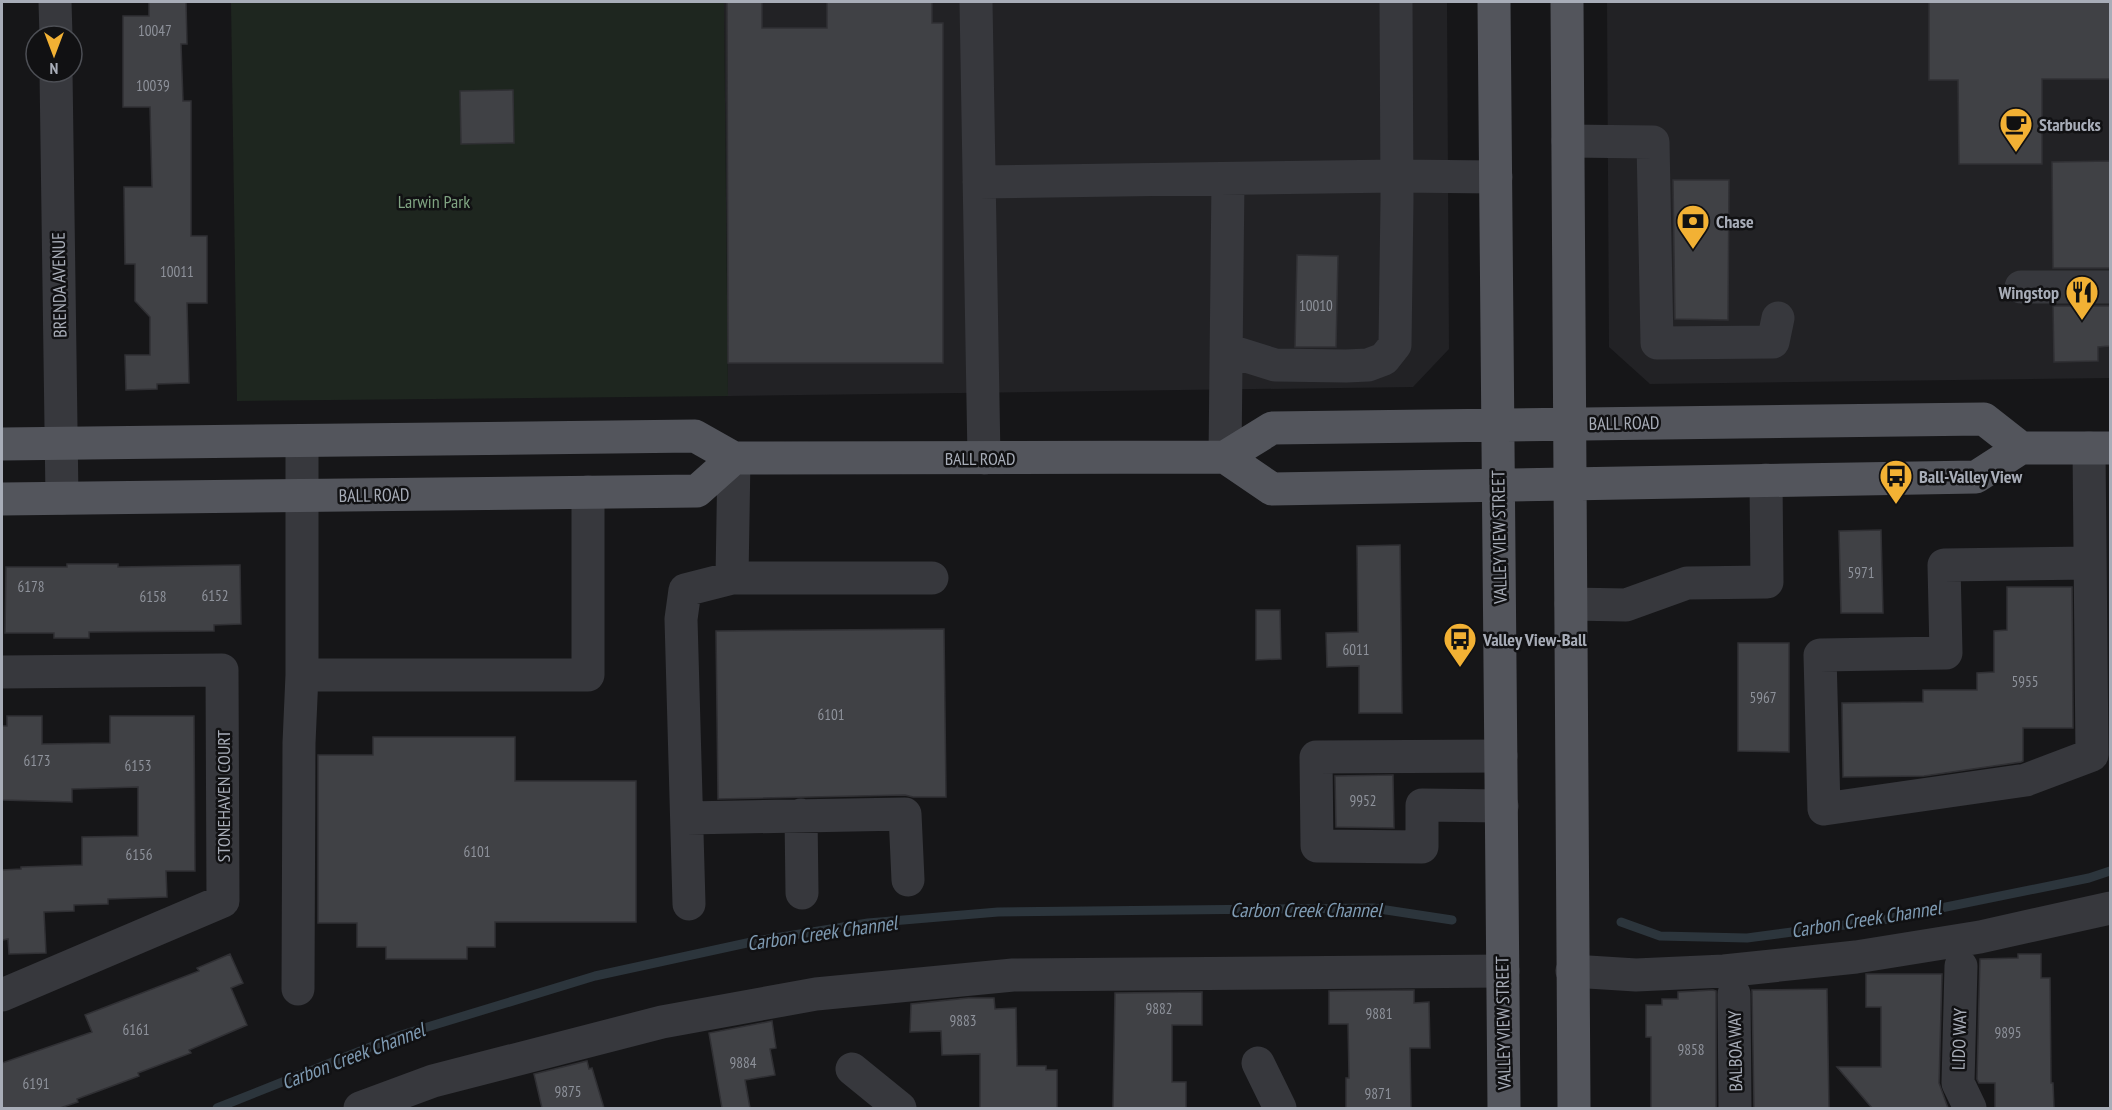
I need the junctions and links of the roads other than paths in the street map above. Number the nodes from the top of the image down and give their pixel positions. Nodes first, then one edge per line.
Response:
1 (55, 2) edge
2 (976, 2) edge
3 (1396, 2) edge
4 (1494, 2) edge
5 (1567, 2) edge
6 (56, 24) edge
7 (56, 84) edge
8 (1568, 141) junction
9 (1396, 176) junction
10 (1496, 177) junction
11 (1228, 179) junction
12 (979, 182) junction
13 (2021, 287) dead end
14 (2110, 287) edge
15 (1778, 318) dead end
16 (1227, 350) junction
17 (1570, 424) junction
18 (1498, 425) junction
19 (302, 441) junction
20 (61, 443) junction
21 (2, 444) edge
22 (2021, 448) junction
23 (2100, 448) edge
24 (1225, 457) junction
25 (734, 458) junction
26 (984, 458) junction
27 (1766, 480) junction
28 (1570, 484) junction
29 (1499, 486) junction
30 (588, 492) junction
31 (302, 496) junction
32 (62, 498) junction
33 (2, 499) edge
34 (2090, 563) junction
35 (732, 578) junction
36 (932, 578) dead end
37 (1571, 604) junction
38 (2, 672) edge
39 (302, 675) junction
40 (1501, 756) junction
41 (1502, 806) junction
42 (801, 815) junction
43 (687, 818) junction
44 (908, 880) dead end
45 (802, 892) dead end
46 (689, 904) dead end
47 (2110, 908) edge
48 (1961, 966) dead end
49 (1503, 970) junction
50 (1572, 971) junction
51 (298, 989) dead end
52 (1734, 994) dead end
53 (2, 995) edge
54 (1258, 1063) dead end
55 (852, 1069) dead end
56 (360, 1108) edge
57 (900, 1108) edge
58 (1280, 1108) edge
59 (1504, 1108) edge
60 (1574, 1108) edge
61 (1736, 1108) edge
62 (1970, 1108) edge

1 - 6 street
2 - 12 street
3 - 9 street
4 - 10 main road, VALLEY VIEW STREET
5 - 8 main road
7 - 20 street, BRENDA AVENUE
8 - 15 street
8 - 17 main road
9 - 10 street
9 - 11 street
9 - 16 street
10 - 18 main road, VALLEY VIEW STREET
11 - 12 street
11 - 16 street
12 - 26 street
13 - 14 street
16 - 24 street
17 - 18 main road, BALL ROAD
17 - 22 main road, BALL ROAD
17 - 28 main road
18 - 24 main road, BALL ROAD
18 - 29 main road, VALLEY VIEW STREET
19 - 20 main road, BALL ROAD
19 - 25 main road, BALL ROAD
19 - 31 street
20 - 21 main road, BALL ROAD
20 - 32 street, BRENDA AVENUE
22 - 23 main road
22 - 27 main road
23 - 34 street
24 - 26 main road, BALL ROAD
24 - 29 main road
25 - 26 main road, BALL ROAD
25 - 30 main road, BALL ROAD
25 - 35 street
27 - 28 main road
27 - 37 street
28 - 29 main road
28 - 37 main road
29 - 40 main road, VALLEY VIEW STREET
30 - 31 main road, BALL ROAD
30 - 39 street
31 - 32 main road, BALL ROAD
31 - 39 street
32 - 33 main road, BALL ROAD
34 - 34 street
35 - 36 street
35 - 43 street
37 - 50 main road
38 - 53 street, STONEHAVEN COURT
39 - 51 street
40 - 41 main road, VALLEY VIEW STREET
40 - 41 street
41 - 49 main road, VALLEY VIEW STREET
42 - 43 street
42 - 44 street
42 - 45 street
43 - 46 street
47 - 50 street
48 - 62 street, LIDO WAY
49 - 56 street
49 - 59 main road, VALLEY VIEW STREET
50 - 60 main road
52 - 61 street, BALBOA WAY
54 - 58 street
55 - 57 street

